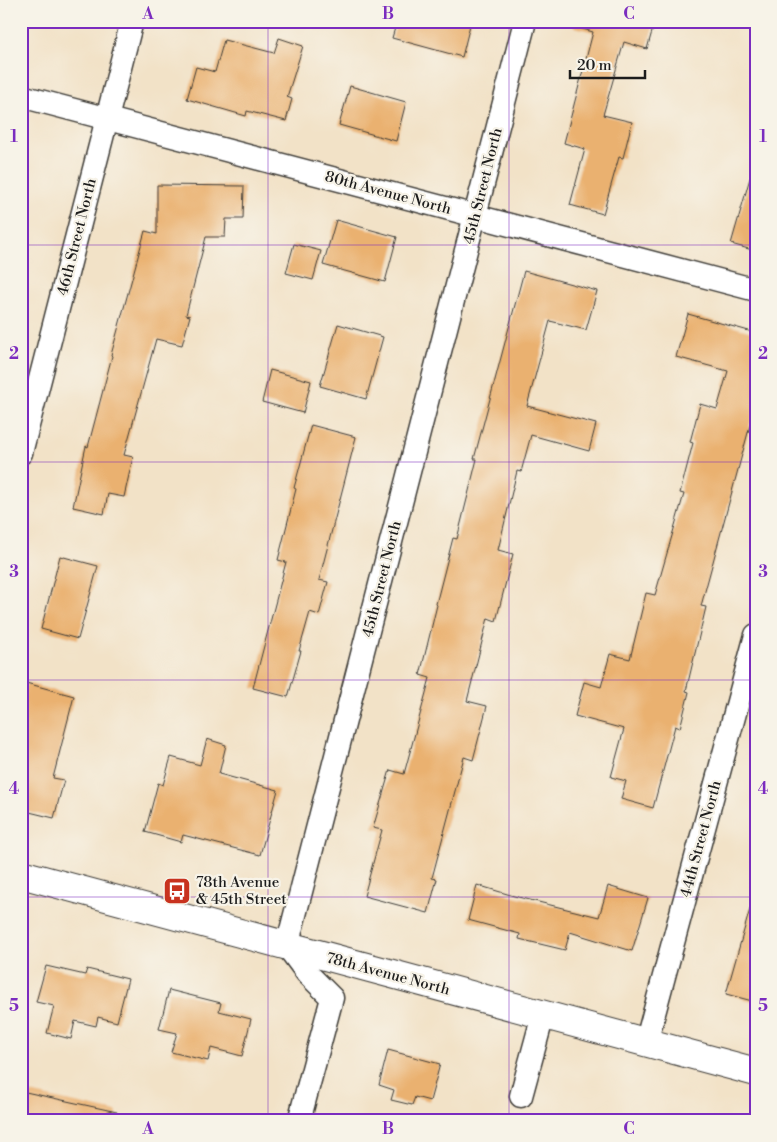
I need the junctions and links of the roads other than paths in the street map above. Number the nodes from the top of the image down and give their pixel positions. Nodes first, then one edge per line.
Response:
1 (132, 21) edge
2 (525, 21) edge
3 (21, 96) edge
4 (108, 118) junction
5 (475, 216) junction
6 (756, 290) edge
7 (21, 453) edge
8 (756, 635) edge
9 (21, 874) edge
10 (287, 946) junction
11 (543, 1015) junction
12 (646, 1043) junction
13 (756, 1072) edge
14 (521, 1096) dead end
15 (299, 1121) edge

1 - 4 street, 46th Street North
2 - 5 street, 45th Street North
3 - 4 street, 80th Avenue North
4 - 5 street, 80th Avenue North
4 - 7 street, 46th Street North
5 - 6 street, 80th Avenue North
5 - 10 street, 45th Street North
8 - 12 street, 44th Street North
9 - 10 street, 78th Avenue North
10 - 11 street, 78th Avenue North
10 - 15 street
11 - 12 street, 78th Avenue North
11 - 14 street
12 - 13 street, 78th Avenue North

